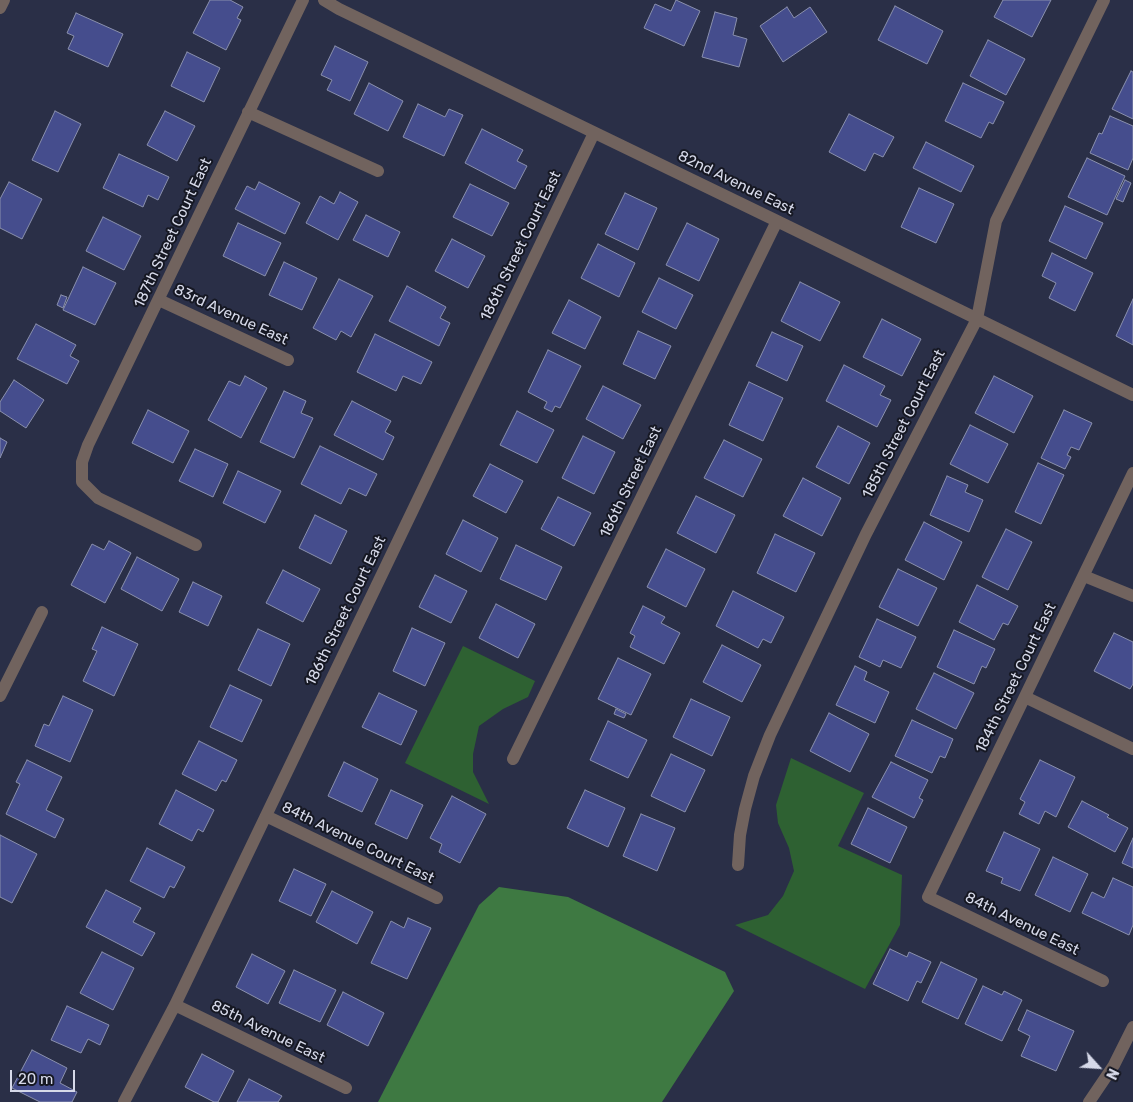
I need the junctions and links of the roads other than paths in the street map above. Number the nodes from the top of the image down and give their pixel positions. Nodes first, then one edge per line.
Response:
1 (4, 0) edge
2 (303, 0) edge
3 (324, 0) edge
4 (1104, 0) edge
5 (341, 4) edge
6 (0, 8) edge
7 (248, 112) junction
8 (594, 133) junction
9 (378, 171) dead end
10 (778, 221) junction
11 (159, 300) junction
12 (977, 319) junction
13 (288, 360) dead end
14 (1133, 395) edge
15 (1133, 473) edge
16 (196, 545) dead end
17 (1084, 576) junction
18 (1133, 596) edge
19 (42, 612) dead end
20 (0, 696) edge
21 (1025, 697) junction
22 (1133, 749) edge
23 (513, 759) dead end
24 (266, 816) junction
25 (738, 865) dead end
26 (928, 897) joint
27 (437, 898) dead end
28 (1103, 981) dead end
29 (175, 1005) junction
30 (1133, 1028) edge
31 (346, 1088) dead end
32 (124, 1102) edge
33 (1089, 1102) edge

1 - 6 street
2 - 7 street, 187th Street Court East
3 - 5 street, 82nd Avenue East
4 - 12 street, 185th Street Court East
5 - 8 street, 82nd Avenue East
7 - 9 street
7 - 11 street, 187th Street Court East
8 - 10 street, 82nd Avenue East
8 - 24 street, 186th Street Court East
10 - 12 street, 82nd Avenue East
10 - 23 street, 186th Street East
11 - 13 street, 83rd Avenue East
11 - 16 street, 187th Street Court East
12 - 14 street, 82nd Avenue East
12 - 25 street, 185th Street Court East
15 - 17 street, 184th Street Court East
17 - 18 street
17 - 21 street, 184th Street Court East
19 - 20 street
21 - 22 street
21 - 26 street, 184th Street Court East
24 - 27 street, 84th Avenue Court East
24 - 29 street, 186th Street Court East
26 - 28 street, 84th Avenue East
29 - 31 street, 85th Avenue East
29 - 32 street, 186th Street Court East
30 - 33 street

